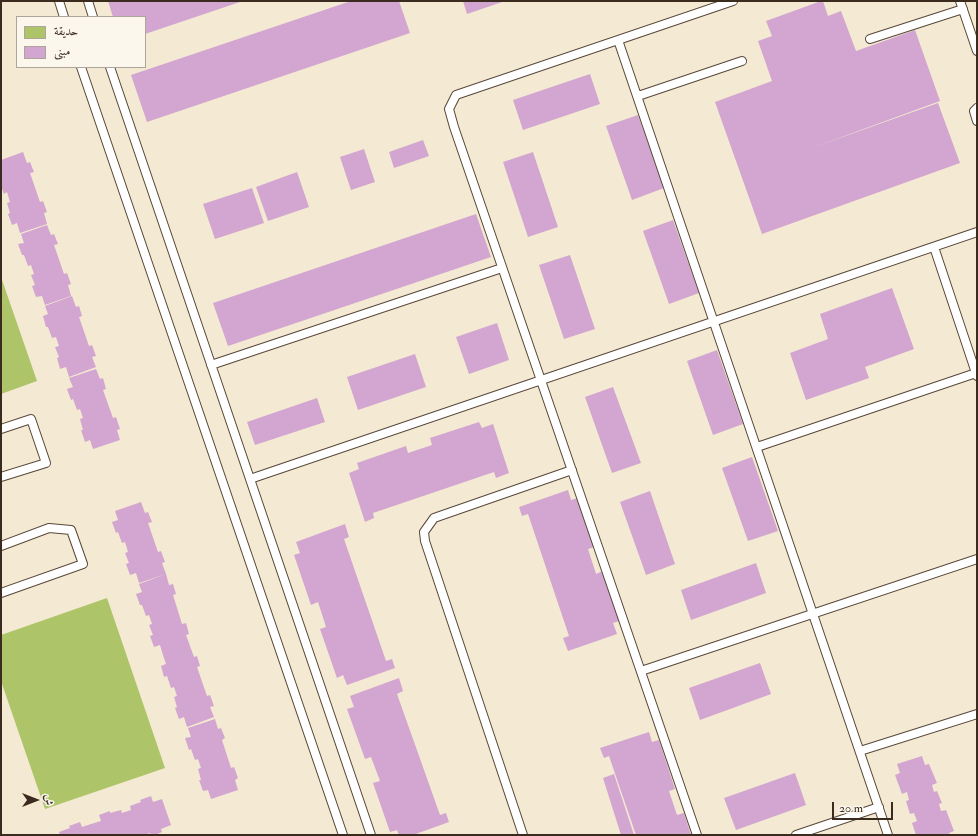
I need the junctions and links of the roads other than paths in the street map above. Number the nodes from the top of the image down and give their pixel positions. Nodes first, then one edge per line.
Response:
1 (59, 1) edge
2 (88, 1) edge
3 (733, 1) edge
4 (961, 5) edge
5 (64, 16) edge
6 (93, 16) edge
7 (870, 39) dead end
8 (618, 40) junction
9 (977, 52) edge
10 (742, 60) dead end
11 (81, 68) edge
12 (110, 68) edge
13 (638, 96) junction
14 (977, 108) edge
15 (977, 121) edge
16 (977, 232) edge
17 (934, 247) junction
18 (502, 268) junction
19 (714, 322) junction
20 (212, 365) junction
21 (976, 374) edge
22 (541, 380) junction
23 (1, 429) edge
24 (757, 448) junction
25 (572, 470) junction
26 (1, 477) edge
27 (250, 479) junction
28 (1, 546) edge
29 (977, 559) edge
30 (1, 593) edge
31 (813, 614) junction
32 (641, 671) junction
33 (977, 714) edge
34 (860, 752) junction
35 (879, 807) junction
36 (816, 832) edge
37 (343, 835) edge
38 (371, 835) edge
39 (523, 835) edge
40 (697, 835) edge
41 (796, 835) edge
42 (888, 835) edge

1 - 5 lane
2 - 6 lane
3 - 8 lane
4 - 7 lane
4 - 9 lane
8 - 13 lane
8 - 18 lane
10 - 13 lane
11 - 37 lane
12 - 20 lane
13 - 19 lane
14 - 15 lane
16 - 17 lane
17 - 19 lane
17 - 21 lane
18 - 20 lane
18 - 22 lane
19 - 22 lane
19 - 24 lane
20 - 27 lane
21 - 24 lane
22 - 25 lane
22 - 27 lane
23 - 26 lane
24 - 31 lane
25 - 32 lane
25 - 39 lane
27 - 38 lane
28 - 30 lane
29 - 31 lane
31 - 32 lane
31 - 34 lane
32 - 40 lane
33 - 34 lane
34 - 35 lane
35 - 36 lane
35 - 42 lane
36 - 41 lane

